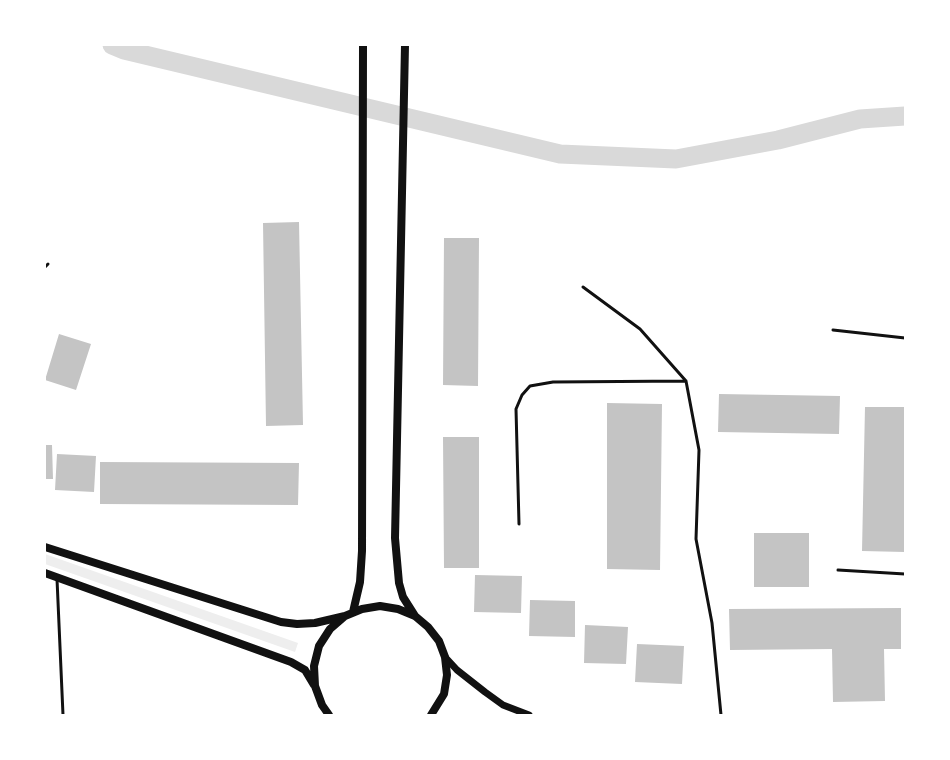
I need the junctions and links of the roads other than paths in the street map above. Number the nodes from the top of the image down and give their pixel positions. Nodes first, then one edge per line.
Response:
1 (363, 45) edge
2 (405, 45) edge
3 (583, 286) dead end
4 (833, 330) dead end
5 (905, 338) edge
6 (686, 381) junction
7 (519, 524) dead end
8 (45, 546) edge
9 (838, 570) dead end
10 (45, 573) edge
11 (905, 574) edge
12 (56, 577) junction
13 (353, 612) junction
14 (345, 616) junction
15 (415, 616) junction
16 (445, 656) junction
17 (315, 686) junction
18 (63, 715) edge
19 (329, 715) edge
20 (431, 715) edge
21 (529, 715) edge
22 (721, 715) edge

1 - 13 main road
2 - 15 main road
3 - 6 lane
4 - 5 lane
6 - 7 lane
6 - 22 lane
8 - 14 main road
9 - 11 lane
10 - 12 main road
12 - 17 main road
12 - 18 lane
13 - 14 main road
13 - 15 main road
14 - 17 main road
15 - 16 main road
16 - 20 main road
16 - 21 street
17 - 19 main road

